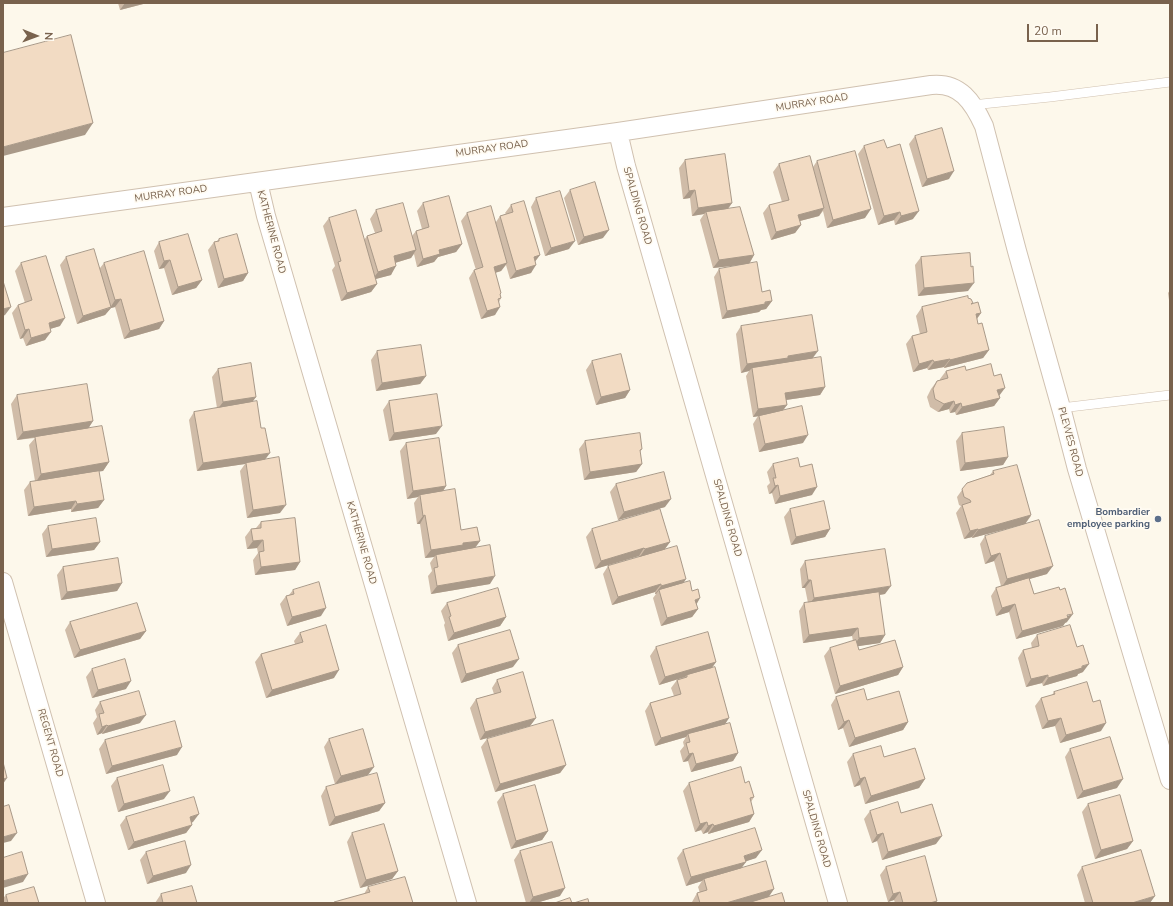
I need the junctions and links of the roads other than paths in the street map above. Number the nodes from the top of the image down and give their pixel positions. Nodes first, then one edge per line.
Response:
1 (1170, 82) edge
2 (972, 105) junction
3 (618, 132) junction
4 (258, 182) junction
5 (3, 217) edge
6 (1170, 395) edge
7 (1061, 408) junction
8 (3, 582) edge
9 (1170, 780) edge
10 (96, 903) edge
11 (467, 903) edge
12 (838, 903) edge

1 - 2 lane
2 - 3 street, MURRAY ROAD
2 - 7 street, PLEWES ROAD
3 - 4 street, MURRAY ROAD
3 - 12 street, SPALDING ROAD
4 - 5 street, MURRAY ROAD
4 - 11 street, KATHERINE ROAD
6 - 7 lane
7 - 9 street, PLEWES ROAD
8 - 10 street, REGENT ROAD

